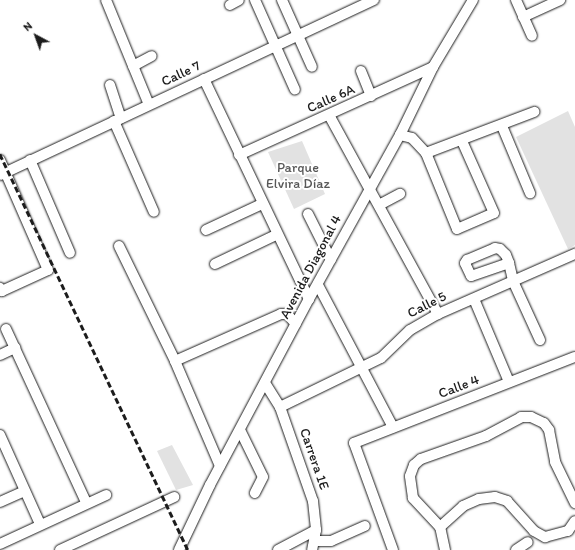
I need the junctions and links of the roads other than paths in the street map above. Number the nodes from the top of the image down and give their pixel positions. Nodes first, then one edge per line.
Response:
1 (106, 0) edge
2 (248, 0) edge
3 (255, 0) edge
4 (282, 0) edge
5 (374, 0) edge
6 (473, 0) edge
7 (516, 0) edge
8 (560, 0) edge
9 (523, 17) junction
10 (297, 36) junction
11 (532, 36) dead end
12 (272, 47) junction
13 (152, 56) dead end
14 (133, 66) junction
15 (433, 67) junction
16 (312, 68) dead end
17 (361, 71) dead end
18 (204, 79) junction
19 (110, 85) dead end
20 (295, 90) dead end
21 (371, 96) junction
22 (149, 105) junction
23 (534, 112) dead end
24 (329, 115) junction
25 (118, 119) junction
26 (502, 126) junction
27 (400, 135) junction
28 (462, 141) junction
29 (426, 153) junction
30 (239, 155) junction
31 (0, 160) edge
32 (30, 160) junction
33 (3, 173) edge
34 (369, 187) junction
35 (530, 193) dead end
36 (400, 194) dead end
37 (262, 204) junction
38 (379, 205) junction
39 (154, 212) dead end
40 (308, 214) dead end
41 (206, 230) dead end
42 (276, 234) junction
43 (119, 246) dead end
44 (70, 253) dead end
45 (575, 254) edge
46 (332, 260) junction
47 (509, 263) dead end
48 (215, 264) dead end
49 (513, 281) junction
50 (318, 285) junction
51 (1, 289) edge
52 (309, 299) junction
53 (474, 299) junction
54 (438, 314) junction
55 (296, 324) junction
56 (6, 329) dead end
57 (540, 340) dead end
58 (15, 348) junction
59 (0, 355) edge
60 (575, 356) edge
61 (175, 360) junction
62 (364, 368) junction
63 (509, 382) junction
64 (265, 383) junction
65 (280, 407) junction
66 (393, 427) junction
67 (240, 430) junction
68 (0, 436) edge
69 (220, 466) junction
70 (25, 491) junction
71 (255, 493) dead end
72 (106, 495) dead end
73 (174, 497) dead end
74 (0, 502) edge
75 (86, 502) junction
76 (575, 503) edge
77 (575, 521) edge
78 (40, 524) junction
79 (366, 526) dead end
80 (440, 527) junction
81 (314, 540) edge
82 (528, 542) dead end
83 (0, 544) edge
84 (60, 550) edge
85 (179, 550) edge
86 (278, 550) edge
87 (393, 550) edge
88 (445, 550) edge
89 (516, 550) edge

1 - 14 street
2 - 12 street
3 - 12 street
4 - 10 street
5 - 10 street, Calle 7
6 - 15 street, Avenida Diagonal 4
7 - 9 street
8 - 9 street
9 - 11 street
10 - 12 street, Calle 7
10 - 16 street
12 - 18 street, Calle 7
12 - 20 street
13 - 14 street
14 - 22 street
15 - 21 street, Calle 6A
15 - 27 street, Avenida Diagonal 4
17 - 21 street
18 - 22 street, Calle 7
18 - 30 street
19 - 25 street
21 - 24 street, Calle 6A
22 - 25 street, Calle 7
23 - 26 street
24 - 30 street, Calle 6A
24 - 34 street
25 - 32 street, Calle 7
25 - 39 street
26 - 28 street
26 - 35 street
27 - 29 street
27 - 34 street, Avenida Diagonal 4
28 - 29 street
28 - 29 street
30 - 37 street
31 - 33 street
32 - 33 street, Calle 7
32 - 44 street
33 - 51 street
34 - 38 street
34 - 46 street, Avenida Diagonal 4
36 - 38 street
37 - 41 street
37 - 42 street
38 - 54 street
40 - 46 street
42 - 48 street
42 - 52 street
43 - 61 street
45 - 49 street, Calle 5
46 - 50 street, Avenida Diagonal 4
47 - 49 street
49 - 53 street, Calle 5
49 - 57 street
50 - 52 street, Avenida Diagonal 4
50 - 62 street
52 - 55 street, Avenida Diagonal 4
53 - 54 street, Calle 5
53 - 63 street
54 - 62 street, Calle 5
55 - 61 street
55 - 64 street, Avenida Diagonal 4
56 - 58 street
58 - 59 street
58 - 75 street
60 - 63 street, Calle 4
61 - 69 street
62 - 65 street, Calle 5
62 - 66 street
63 - 66 street, Calle 4
64 - 65 street, Carrera 1E
64 - 67 street, Avenida Diagonal 4
65 - 81 street, Carrera 1E
66 - 87 street, Calle 4
67 - 69 street, Avenida Diagonal 4
67 - 71 street
68 - 70 street
69 - 85 street, Avenida Diagonal 4
70 - 74 street
70 - 78 street
72 - 75 street
73 - 84 street
75 - 78 street
76 - 80 street
77 - 80 street
78 - 83 street
79 - 81 street
80 - 88 street
81 - 86 street
82 - 89 street

